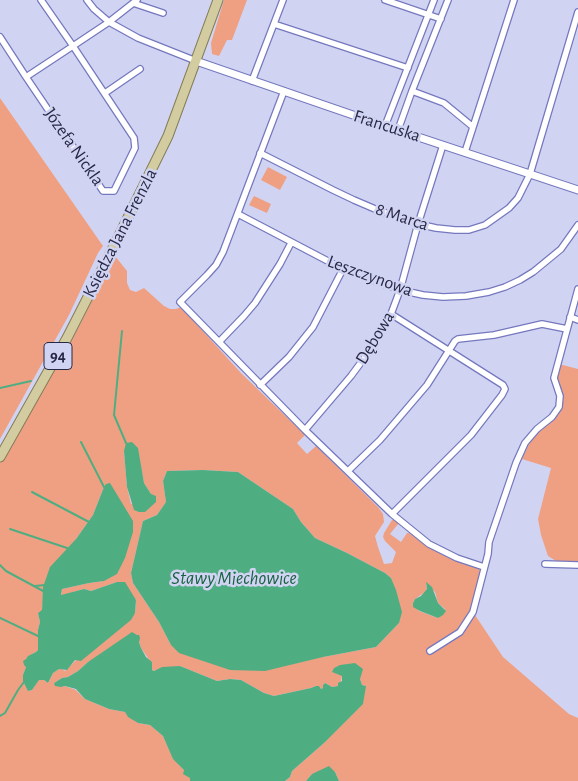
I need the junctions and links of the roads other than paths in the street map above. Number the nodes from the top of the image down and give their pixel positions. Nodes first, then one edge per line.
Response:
1 (42, 0) edge
2 (87, 0) edge
3 (218, 0) edge
4 (283, 0) edge
5 (385, 0) edge
6 (434, 0) edge
7 (448, 0) edge
8 (514, 0) edge
9 (135, 1) edge
10 (578, 12) edge
11 (163, 13) dead end
12 (428, 14) junction
13 (441, 19) junction
14 (109, 22) junction
15 (274, 24) junction
16 (0, 37) edge
17 (73, 46) junction
18 (196, 61) junction
19 (408, 68) junction
20 (140, 69) dead end
21 (26, 78) junction
22 (252, 81) junction
23 (412, 90) junction
24 (284, 91) junction
25 (104, 93) junction
26 (385, 126) junction
27 (472, 126) junction
28 (398, 130) junction
29 (443, 145) junction
30 (465, 152) junction
31 (260, 153) junction
32 (530, 174) junction
33 (578, 190) edge
34 (238, 214) junction
35 (418, 224) junction
36 (578, 225) edge
37 (291, 243) junction
38 (343, 269) junction
39 (400, 290) junction
40 (578, 290) edge
41 (392, 314) junction
42 (570, 317) junction
43 (578, 320) edge
44 (567, 329) junction
45 (219, 342) junction
46 (450, 352) junction
47 (260, 385) junction
48 (305, 430) junction
49 (0, 457) edge
50 (348, 472) junction
51 (392, 514) junction
52 (545, 564) dead end
53 (578, 565) edge
54 (484, 567) junction
55 (430, 652) dead end

1 - 17 street, Józefa Nickla
2 - 14 street
3 - 18 main road, Księdza Jana Frenzla / 94
4 - 15 street
5 - 12 street
6 - 12 street
7 - 13 street
8 - 27 street
9 - 11 street
9 - 14 street
10 - 32 street, 8 Marca
12 - 13 street
12 - 19 street
13 - 23 street
14 - 17 street
14 - 18 street
15 - 19 street
15 - 22 street
16 - 21 street, Józefa Nickla
17 - 21 street
17 - 25 street, Józefa Nickla
18 - 22 street, Francuska
18 - 49 main road, Księdza Jana Frenzla / 94
19 - 26 street
20 - 25 street
21 - 25 street, Józefa Nickla
22 - 24 street, Francuska
23 - 27 street
23 - 28 street
24 - 26 street, Francuska
24 - 31 street
26 - 28 street, Francuska
27 - 30 street
28 - 29 street, Francuska
29 - 30 street, Francuska
29 - 35 street, Dębowa
30 - 32 street, Francuska
31 - 34 street
31 - 35 street, 8 Marca
32 - 33 street, Francuska
32 - 35 street, 8 Marca
34 - 37 street, Leszczynowa
34 - 45 street
35 - 39 street, Dębowa
36 - 39 street, Leszczynowa
37 - 38 street, Leszczynowa
37 - 45 street
38 - 39 street, Leszczynowa
38 - 47 street
39 - 41 street, Dębowa
40 - 42 street
41 - 46 street
41 - 48 street, Dębowa
42 - 43 street
42 - 44 street
44 - 46 street
44 - 54 street
45 - 47 street
46 - 50 street
46 - 51 street
47 - 48 street
48 - 50 street
50 - 51 street
51 - 54 street
52 - 53 street
54 - 55 street

